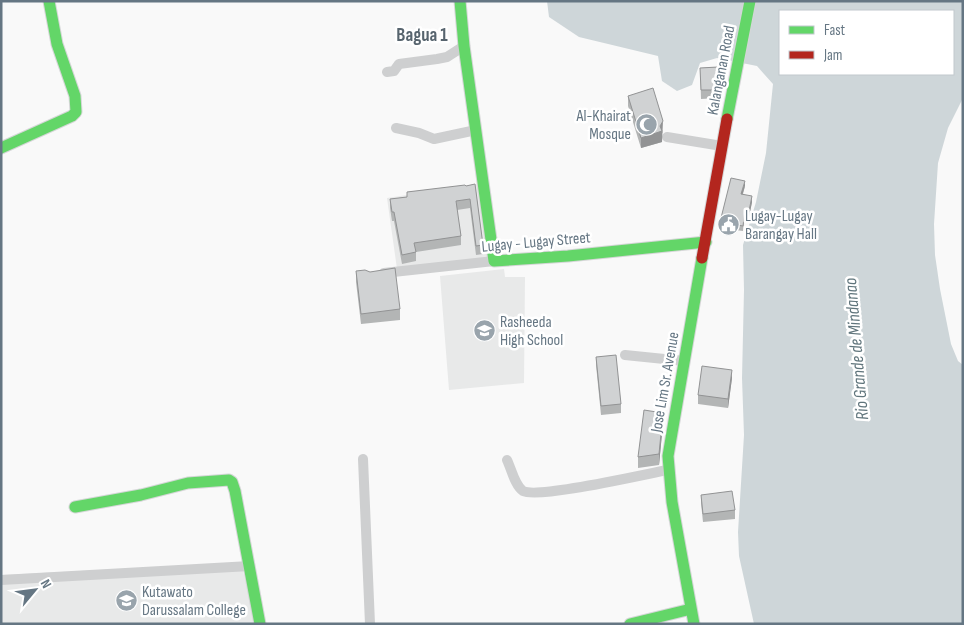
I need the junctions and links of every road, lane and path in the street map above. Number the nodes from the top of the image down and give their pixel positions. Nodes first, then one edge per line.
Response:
1 (49, 1) edge
2 (460, 1) edge
3 (750, 1) edge
4 (464, 46) junction
5 (387, 72) dead end
6 (396, 128) dead end
7 (476, 130) junction
8 (667, 137) dead end
9 (722, 146) junction
10 (1, 148) edge
11 (706, 242) junction
12 (494, 261) junction
13 (369, 276) edge
14 (625, 355) dead end
15 (684, 361) junction
16 (363, 459) dead end
17 (508, 460) dead end
18 (668, 470) junction
19 (74, 508) dead end
20 (250, 566) junction
21 (1, 580) edge
22 (691, 609) junction
23 (260, 624) edge
24 (370, 624) edge
25 (630, 624) edge
26 (694, 624) edge

1 - 10 street
2 - 4 street
3 - 9 street, Kalanganan Road
4 - 5 street
4 - 7 street
6 - 7 street
7 - 12 street
8 - 9 street
9 - 11 street, Jose Lim Sr. Avenue
11 - 12 street, Lugay - Lugay Street
11 - 15 street, Jose Lim Sr. Avenue
12 - 13 street, Lugay - Lugay Street
14 - 15 street
15 - 18 street, Jose Lim Sr. Avenue
16 - 24 street
17 - 18 street
18 - 22 street, Jose Lim Sr. Avenue
19 - 20 street
20 - 21 street
20 - 23 street
22 - 25 street
22 - 26 street, Jose Lim Sr. Avenue

